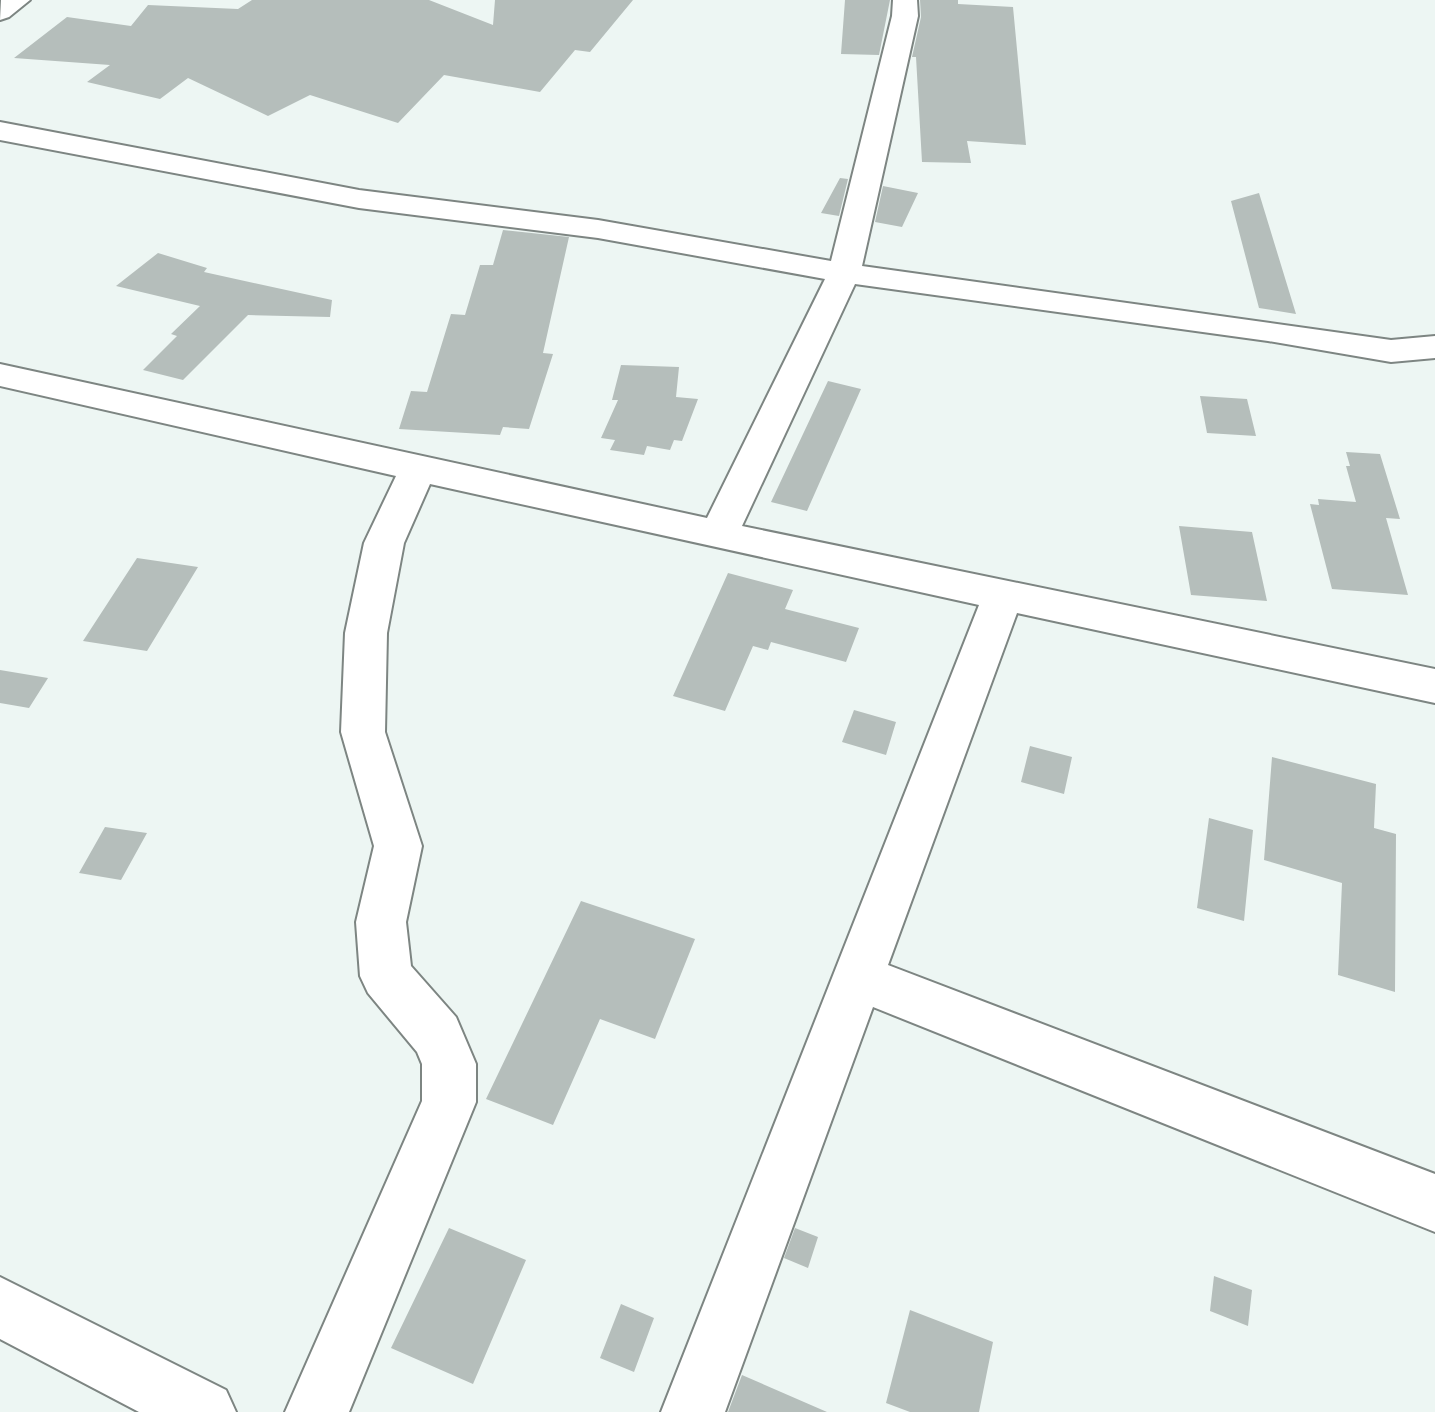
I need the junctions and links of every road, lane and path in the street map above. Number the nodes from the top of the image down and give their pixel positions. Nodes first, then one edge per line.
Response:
1 (18, 0) edge
2 (905, 0) edge
3 (0, 12) edge
4 (0, 131) edge
5 (844, 273) junction
6 (1435, 347) edge
7 (0, 375) edge
8 (418, 468) junction
9 (718, 535) junction
10 (1003, 595) junction
11 (1435, 686) edge
12 (858, 977) junction
13 (1435, 1203) edge
14 (0, 1307) edge
15 (204, 1412) edge
16 (317, 1412) edge
17 (693, 1412) edge

1 - 3 street
2 - 5 street
4 - 5 street
5 - 6 street
5 - 9 street
7 - 8 street
8 - 9 street
8 - 16 street
9 - 10 street
10 - 11 street
10 - 12 street
12 - 13 street
12 - 17 street
14 - 15 street

